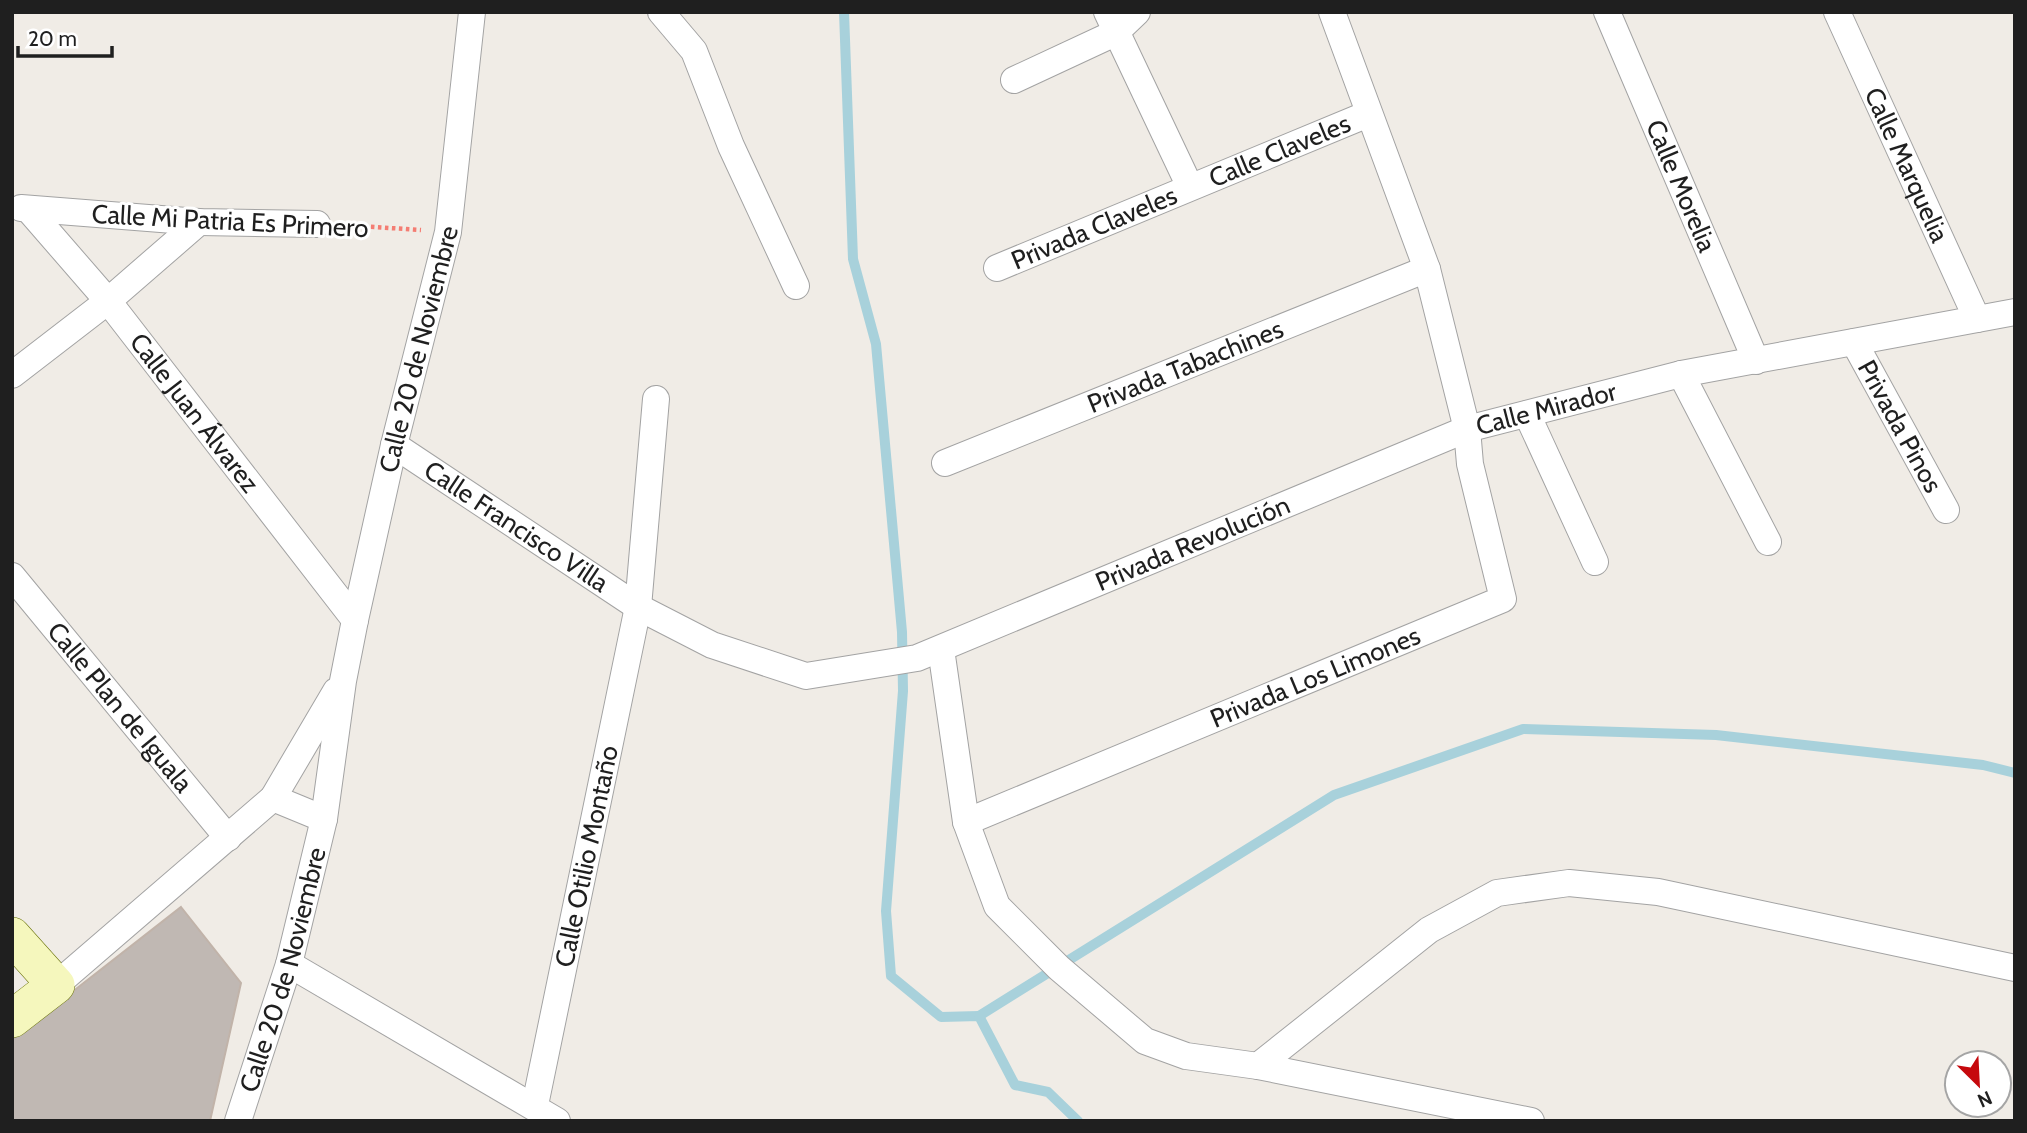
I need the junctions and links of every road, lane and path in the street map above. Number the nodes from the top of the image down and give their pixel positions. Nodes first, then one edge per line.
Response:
1 (472, 12) edge
2 (661, 12) edge
3 (1137, 12) edge
4 (1332, 12) edge
5 (1607, 12) edge
6 (1837, 12) edge
7 (1111, 22) edge
8 (1014, 79) dead end
9 (1368, 114) junction
10 (1190, 187) junction
11 (21, 208) edge
12 (200, 222) junction
13 (317, 224) joint
14 (448, 232) junction
15 (996, 268) dead end
16 (1427, 269) junction
17 (796, 286) dead end
18 (108, 302) junction
19 (2015, 312) edge
20 (1977, 319) junction
21 (1854, 342) junction
22 (1756, 361) junction
23 (1681, 374) junction
24 (12, 375) edge
25 (656, 399) dead end
26 (1527, 414) junction
27 (1467, 429) junction
28 (394, 444) junction
29 (945, 463) dead end
30 (1946, 510) dead end
31 (1768, 542) dead end
32 (1595, 562) dead end
33 (12, 576) edge
34 (639, 607) junction
35 (355, 620) junction
36 (929, 653) junction
37 (890, 664) joint
38 (342, 681) junction
39 (273, 798) junction
40 (324, 819) junction
41 (966, 822) junction
42 (228, 838) junction
43 (12, 936) edge
44 (289, 964) junction
45 (2015, 968) edge
46 (55, 985) junction
47 (12, 1019) edge
48 (1258, 1066) junction
49 (535, 1105) junction
50 (238, 1121) edge
51 (557, 1121) edge
52 (1531, 1121) edge

1 - 14 street, Calle 20 de Noviembre
2 - 17 street
3 - 7 street
4 - 9 street, Calle Mirador
5 - 22 street, Calle Morelia
6 - 20 street, Calle Marquelia
7 - 8 street
7 - 10 street
9 - 10 street, Calle Claveles
9 - 16 street, Calle Mirador
10 - 15 street, Privada Claveles
11 - 12 street, Calle Mi Patria Es Primero
11 - 18 street, Calle Juan Álvarez
12 - 13 street, Calle Mi Patria Es Primero
12 - 18 street
13 - 14 path, Calle Mi Patria Es Primero
14 - 28 street, Calle 20 de Noviembre
16 - 27 street, Calle Mirador
16 - 29 street, Privada Tabachines
18 - 24 street
18 - 35 street, Calle Juan Álvarez
19 - 20 street, Calle Mirador
20 - 21 street, Calle Mirador
21 - 22 street, Calle Mirador
21 - 30 street, Privada Pinos
22 - 23 street, Calle Mirador
23 - 26 street, Calle Mirador
23 - 31 street
25 - 34 street, Calle Otilio Montaño
26 - 27 street, Calle Mirador
26 - 32 street
27 - 36 street, Privada Revolución
27 - 41 street, Privada Los Limones
28 - 34 street, Calle Francisco Villa
28 - 35 street, Calle 20 de Noviembre
33 - 42 street, Calle Plan de Iguala
34 - 37 street, Calle Francisco Villa
34 - 49 street, Calle Otilio Montaño
35 - 38 street, Calle 20 de Noviembre
36 - 37 street, Privada Revolución
36 - 41 street
38 - 39 street, Calle 20 de Noviembre
38 - 40 street, Calle 20 de Noviembre
39 - 40 street, Calle 20 de Noviembre
39 - 42 street
40 - 44 street, Calle 20 de Noviembre
41 - 48 street
42 - 46 street
43 - 46 street
44 - 49 street
44 - 50 street, Calle 20 de Noviembre
45 - 48 street
46 - 47 street
48 - 52 street
49 - 51 street

